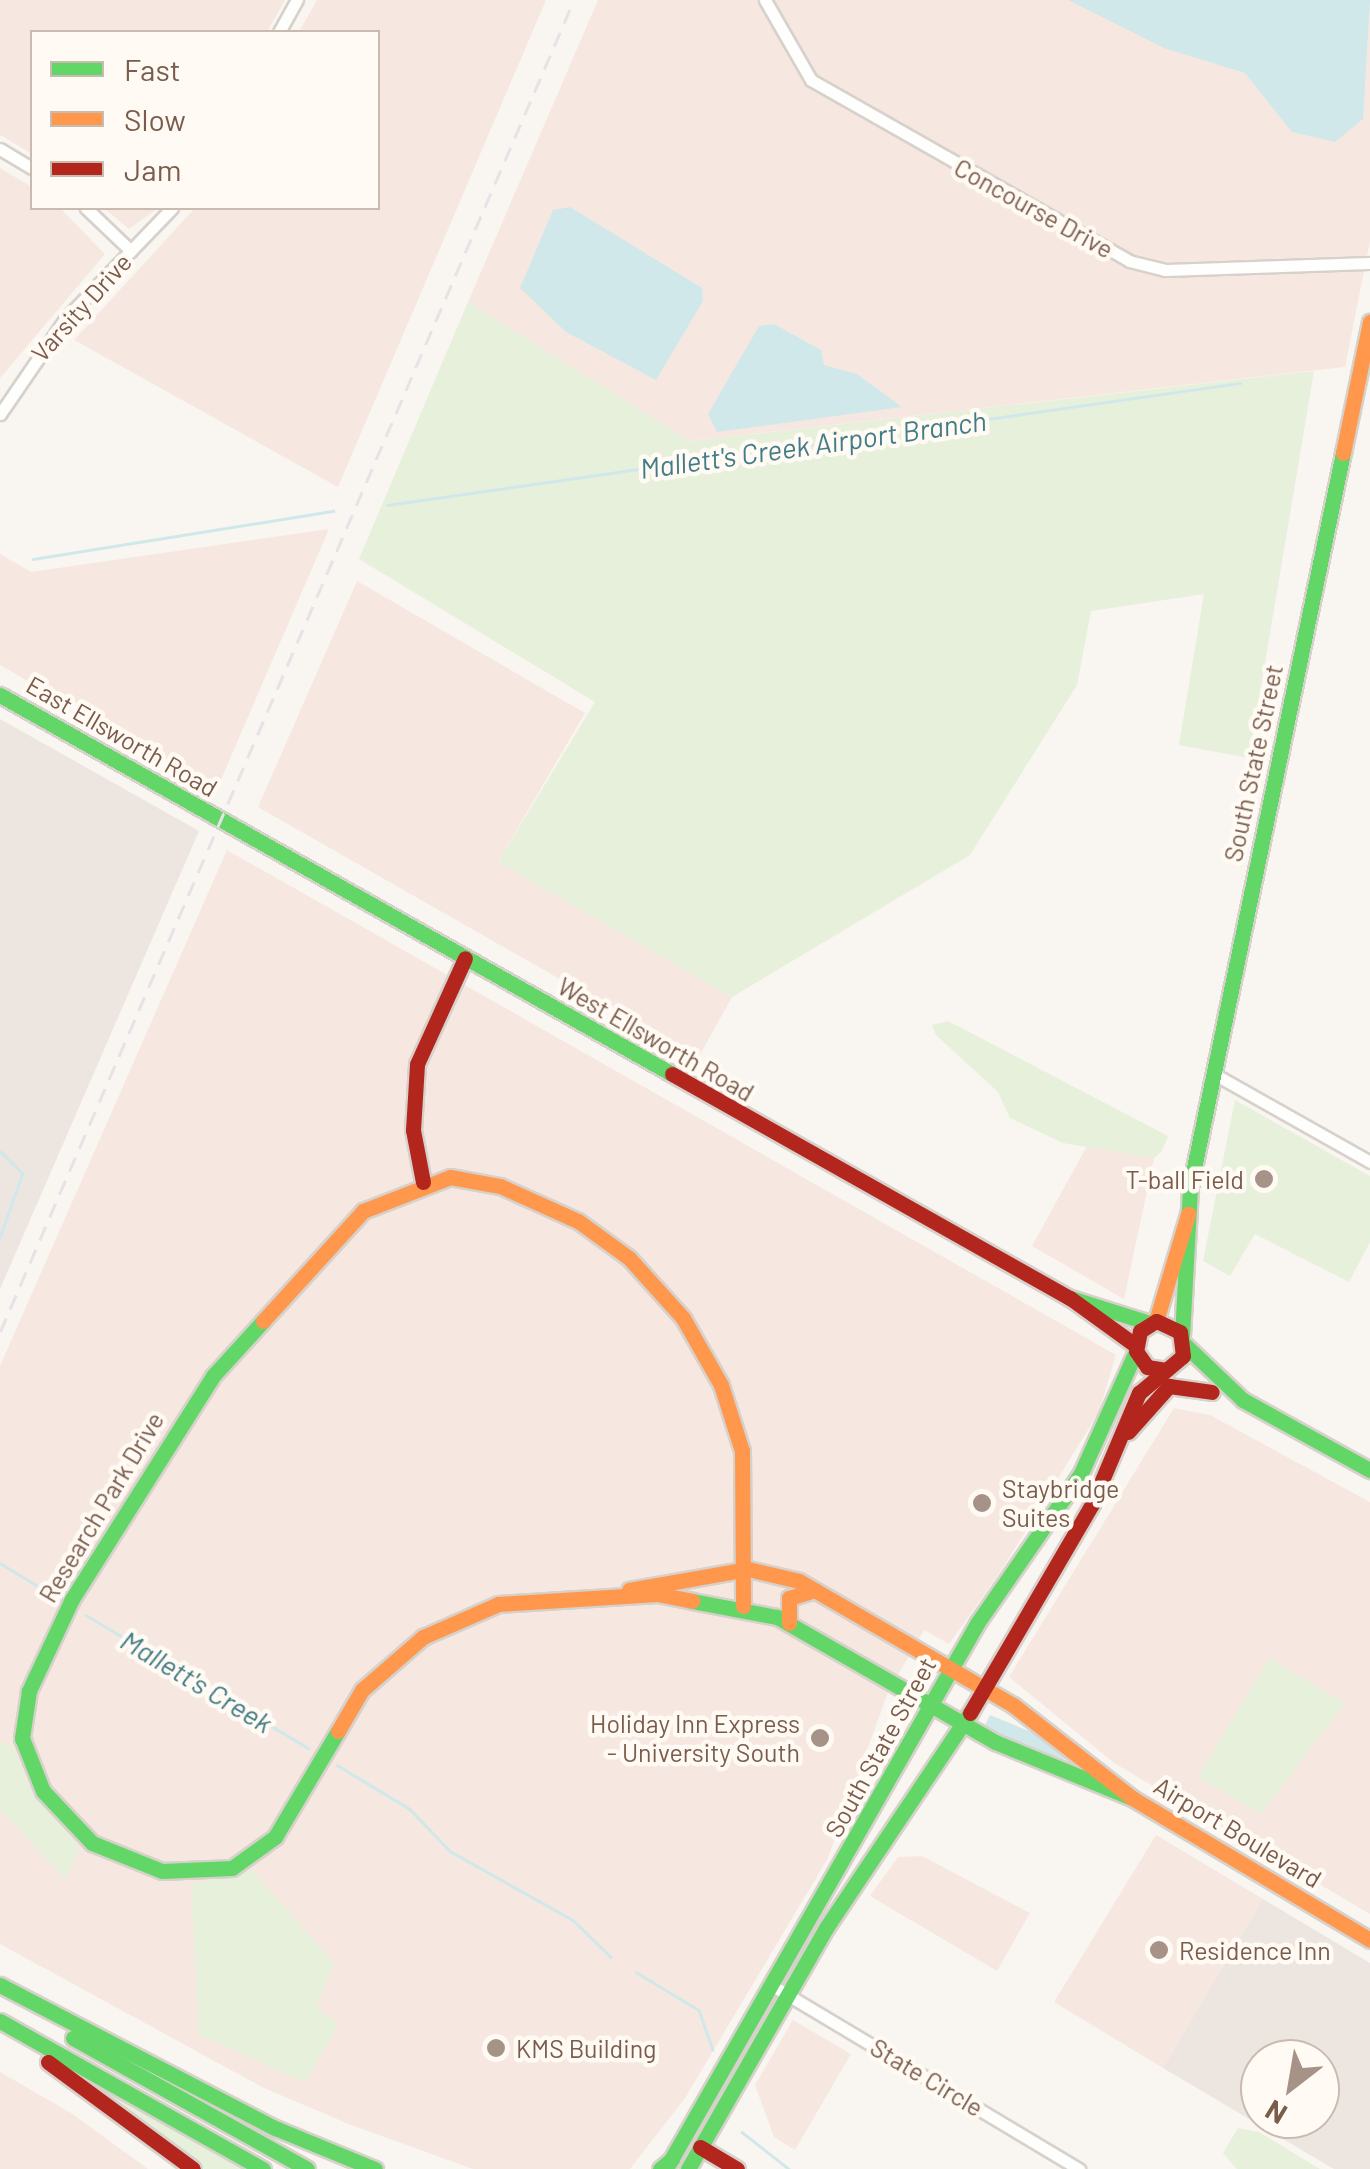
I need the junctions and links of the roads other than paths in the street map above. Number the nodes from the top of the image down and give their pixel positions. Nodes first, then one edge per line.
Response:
1 (297, 0) edge
2 (765, 0) edge
3 (280, 30) edge
4 (0, 149) edge
5 (30, 167) edge
6 (88, 210) edge
7 (170, 210) edge
8 (131, 251) junction
9 (1370, 262) edge
10 (1370, 322) edge
11 (0, 414) edge
12 (0, 695) edge
13 (219, 820) joint
14 (465, 958) junction
15 (1214, 1074) junction
16 (1370, 1162) edge
17 (423, 1182) junction
18 (1188, 1214) junction
19 (1070, 1298) junction
20 (1153, 1322) junction
21 (1184, 1340) junction
22 (1135, 1348) junction
23 (1169, 1369) junction
24 (1212, 1392) junction
25 (1243, 1400) junction
26 (1106, 1425) junction
27 (1090, 1457) junction
28 (1114, 1457) junction
29 (1370, 1470) edge
30 (1102, 1482) junction
31 (1080, 1524) junction
32 (1029, 1548) junction
33 (748, 1569) junction
34 (1052, 1572) junction
35 (817, 1590) junction
36 (623, 1592) junction
37 (743, 1606) junction
38 (789, 1623) junction
39 (952, 1668) junction
40 (984, 1688) junction
41 (932, 1705) junction
42 (964, 1723) junction
43 (910, 1746) junction
44 (1075, 1751) junction
45 (1025, 1757) junction
46 (1132, 1798) junction
47 (880, 1846) junction
48 (1370, 1940) edge
49 (0, 1985) edge
50 (780, 1991) junction
51 (0, 1998) edge
52 (0, 2021) edge
53 (760, 2025) junction
54 (0, 2032) edge
55 (700, 2147) junction
56 (666, 2166) edge
57 (194, 2169) edge
58 (263, 2169) edge
59 (307, 2169) edge
60 (375, 2169) edge
61 (688, 2169) edge
62 (737, 2169) edge
63 (1080, 2169) edge

1 - 3 street
2 - 9 street, Concourse Drive
4 - 5 street
6 - 8 street
7 - 8 street, Varsity Drive
8 - 11 street, Varsity Drive
10 - 15 main road, South State Street
12 - 13 main road, East Ellsworth Road
13 - 14 main road, West Ellsworth Road
14 - 17 main road
14 - 19 main road, West Ellsworth Road
15 - 16 street
15 - 18 main road, South State Street
17 - 33 main road, Research Park Drive
17 - 36 main road, Research Park Drive
18 - 20 main road, South State Street
18 - 21 main road, South State Street
19 - 20 main road, West Ellsworth Road
19 - 22 main road, West Ellsworth Road
20 - 21 main road, West Ellsworth Road
20 - 22 main road, South State Street
21 - 23 main road, South State Street
21 - 25 main road
22 - 23 main road, West Ellsworth Road
22 - 26 main road, South State Street
23 - 24 main road
23 - 28 main road, South State Street
24 - 25 main road
24 - 28 main road
25 - 29 main road
26 - 27 main road, South State Street
26 - 30 main road
27 - 31 main road
27 - 32 main road, South State Street
28 - 30 main road, South State Street
30 - 31 main road, South State Street
31 - 34 main road, South State Street
32 - 34 main road
32 - 39 main road, South State Street
33 - 35 main road, Research Park Drive
33 - 36 main road, Research Park Drive
33 - 37 main road, Research Park Drive
34 - 40 main road, South State Street
35 - 38 main road
35 - 39 main road, Research Park Drive
36 - 37 main road, Research Park Drive
37 - 38 main road, Research Park Drive
38 - 41 main road, Research Park Drive
39 - 40 main road, Research Park Drive
39 - 41 main road, South State Street
40 - 42 main road, South State Street
40 - 44 main road, Airport Boulevard
41 - 42 main road, Airport Boulevard
41 - 43 main road, South State Street
42 - 45 main road, Airport Boulevard
42 - 47 main road, South State Street
43 - 47 main road
43 - 50 main road, South State Street
44 - 45 main road
44 - 46 main road, Airport Boulevard
45 - 46 main road, Airport Boulevard
46 - 48 main road, Airport Boulevard
47 - 50 main road, South State Street
49 - 60 main road
50 - 53 main road, South State Street
50 - 63 street, State Circle
51 - 59 main road
52 - 58 main road
53 - 55 main road, South State Street
53 - 56 main road, South State Street
54 - 57 main road
55 - 56 main road
55 - 61 main road, South State Street
55 - 62 main road

